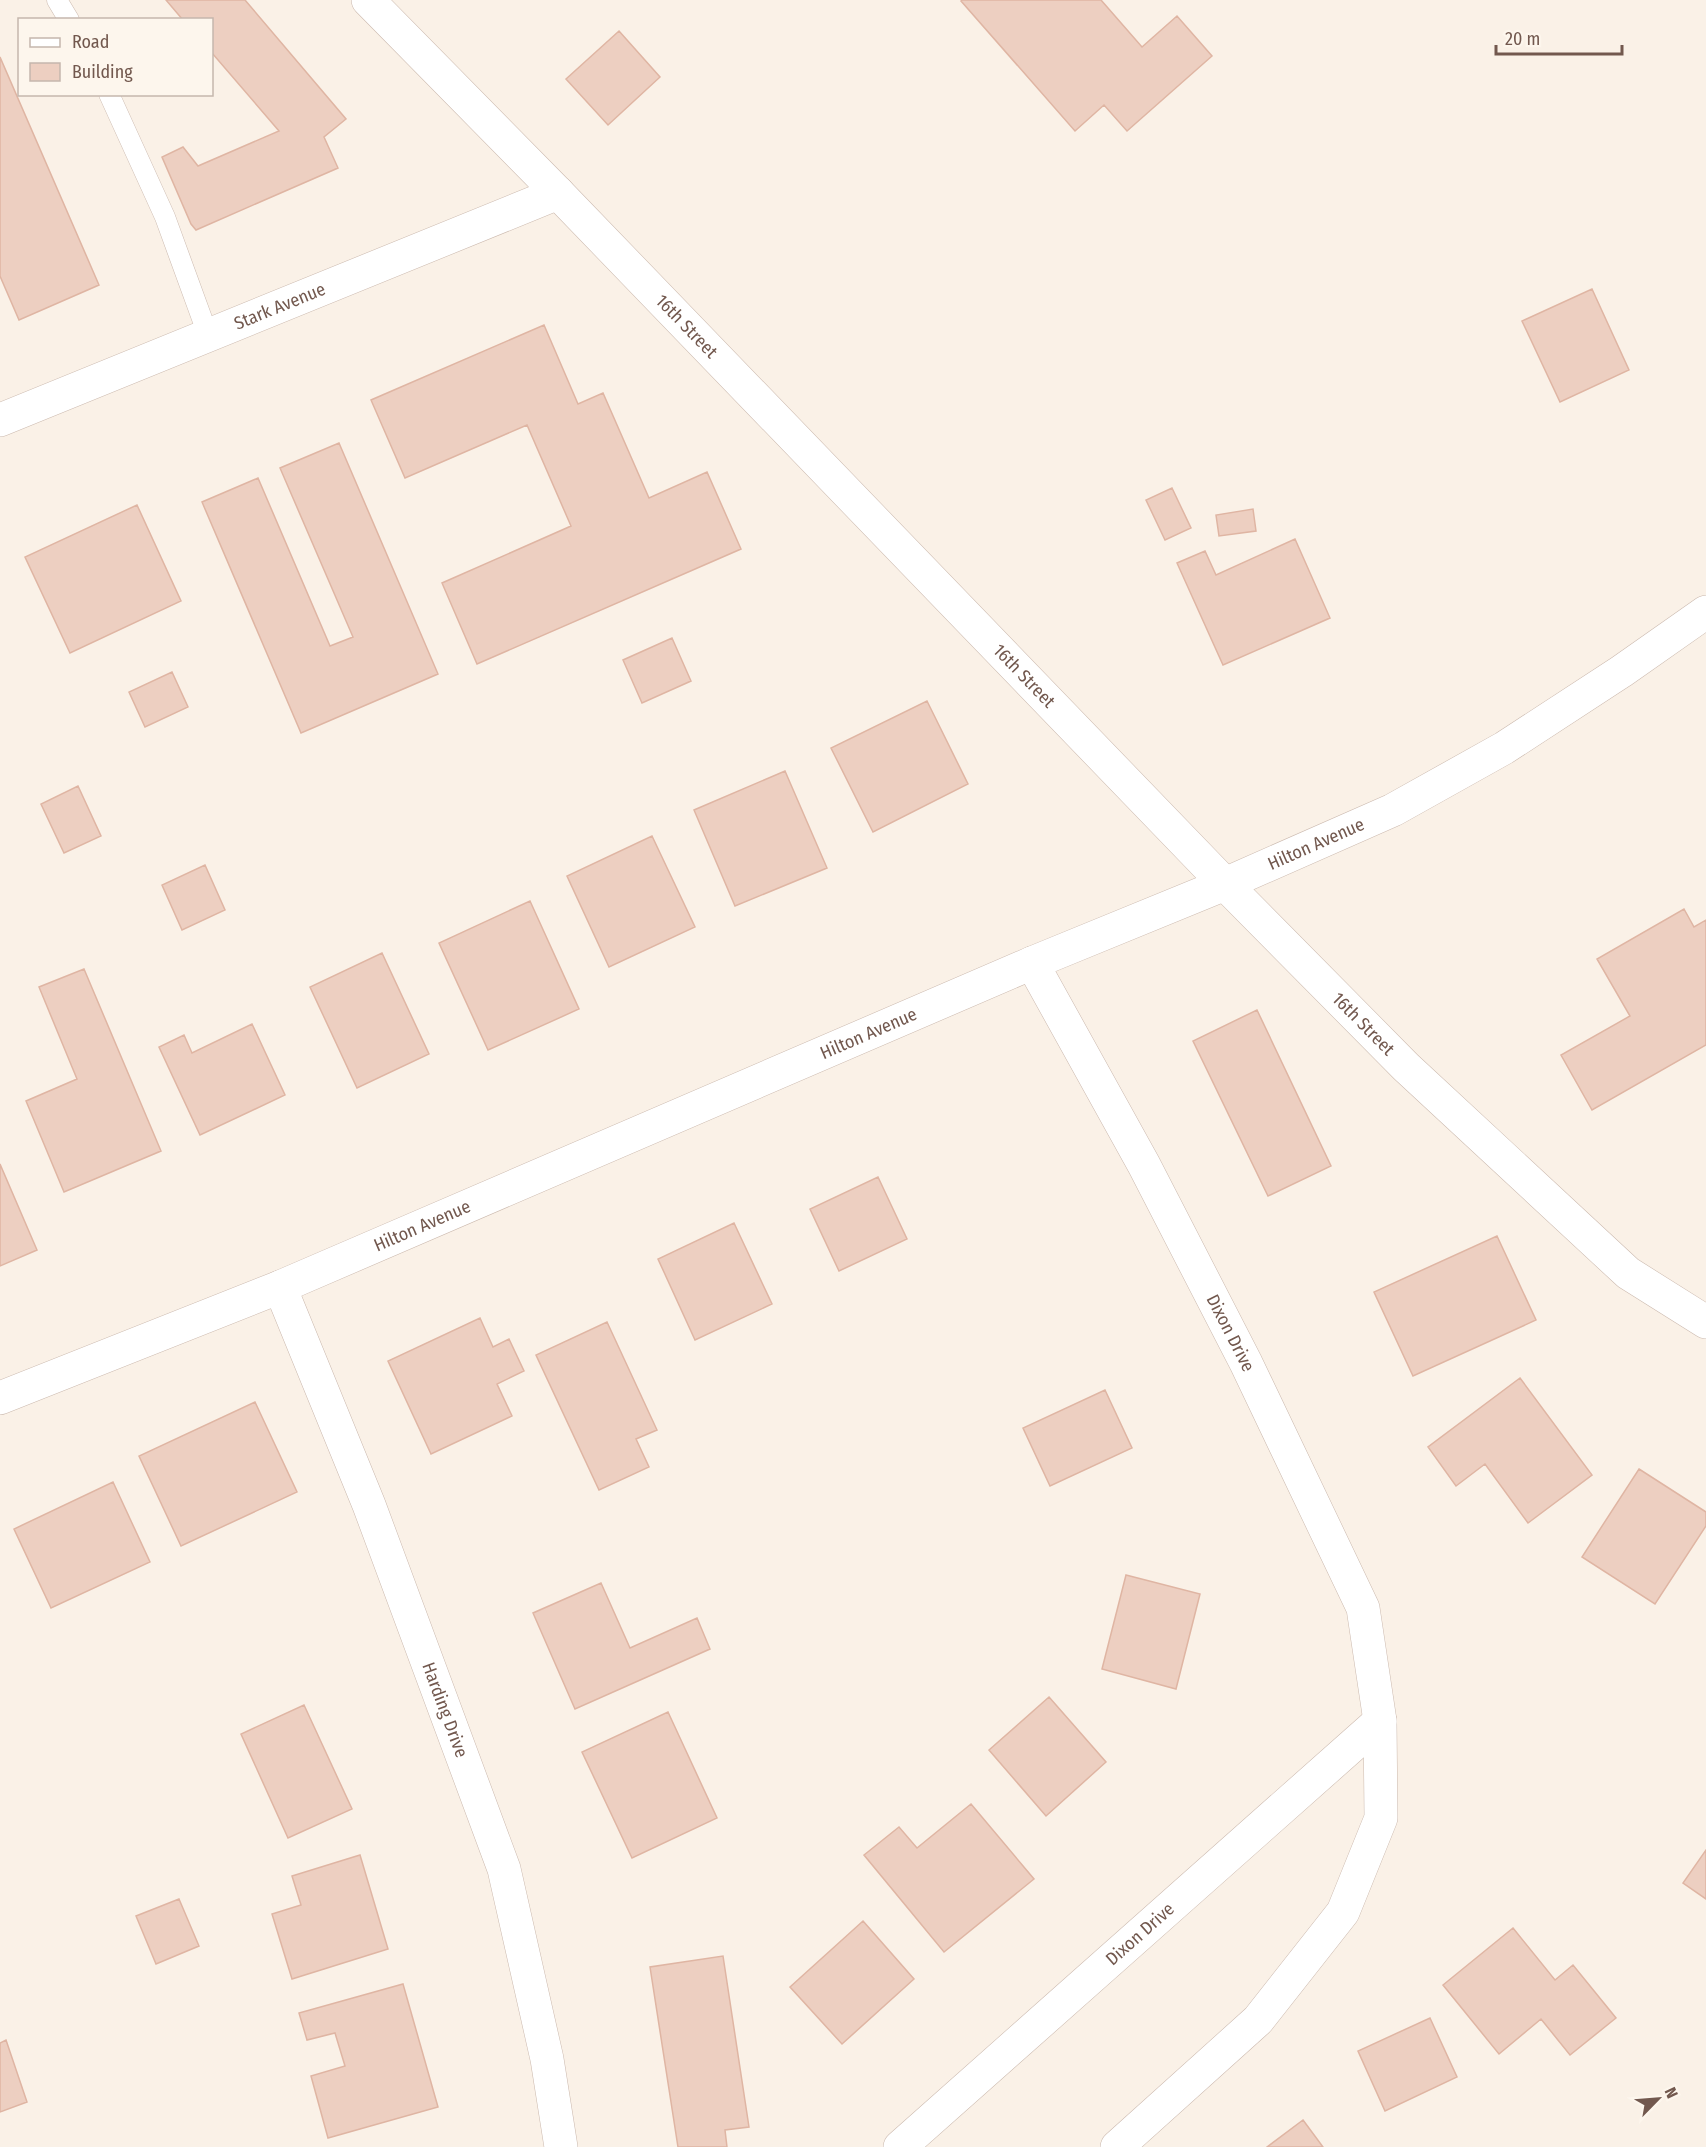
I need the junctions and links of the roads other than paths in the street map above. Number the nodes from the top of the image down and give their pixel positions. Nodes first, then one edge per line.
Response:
1 (57, 0) edge
2 (368, 0) edge
3 (68, 18) edge
4 (110, 96) edge
5 (558, 193) junction
6 (208, 335) junction
7 (0, 420) edge
8 (1706, 612) edge
9 (1225, 884) junction
10 (1032, 963) junction
11 (280, 1287) junction
12 (1706, 1322) edge
13 (0, 1398) edge
14 (1380, 1721) junction
15 (561, 2147) edge
16 (900, 2147) edge
17 (1118, 2147) edge

1 - 3 lane
2 - 5 street, 16th Street
4 - 6 lane
5 - 6 street, Stark Avenue
5 - 9 street, 16th Street
6 - 7 street, Stark Avenue
8 - 9 street, Hilton Avenue
9 - 10 street, Hilton Avenue
9 - 12 street, 16th Street
10 - 11 street, Hilton Avenue
10 - 14 street, Dixon Drive
11 - 13 street, Hilton Avenue
11 - 15 street, Harding Drive
14 - 16 street, Dixon Drive
14 - 17 street, Dixon Drive

